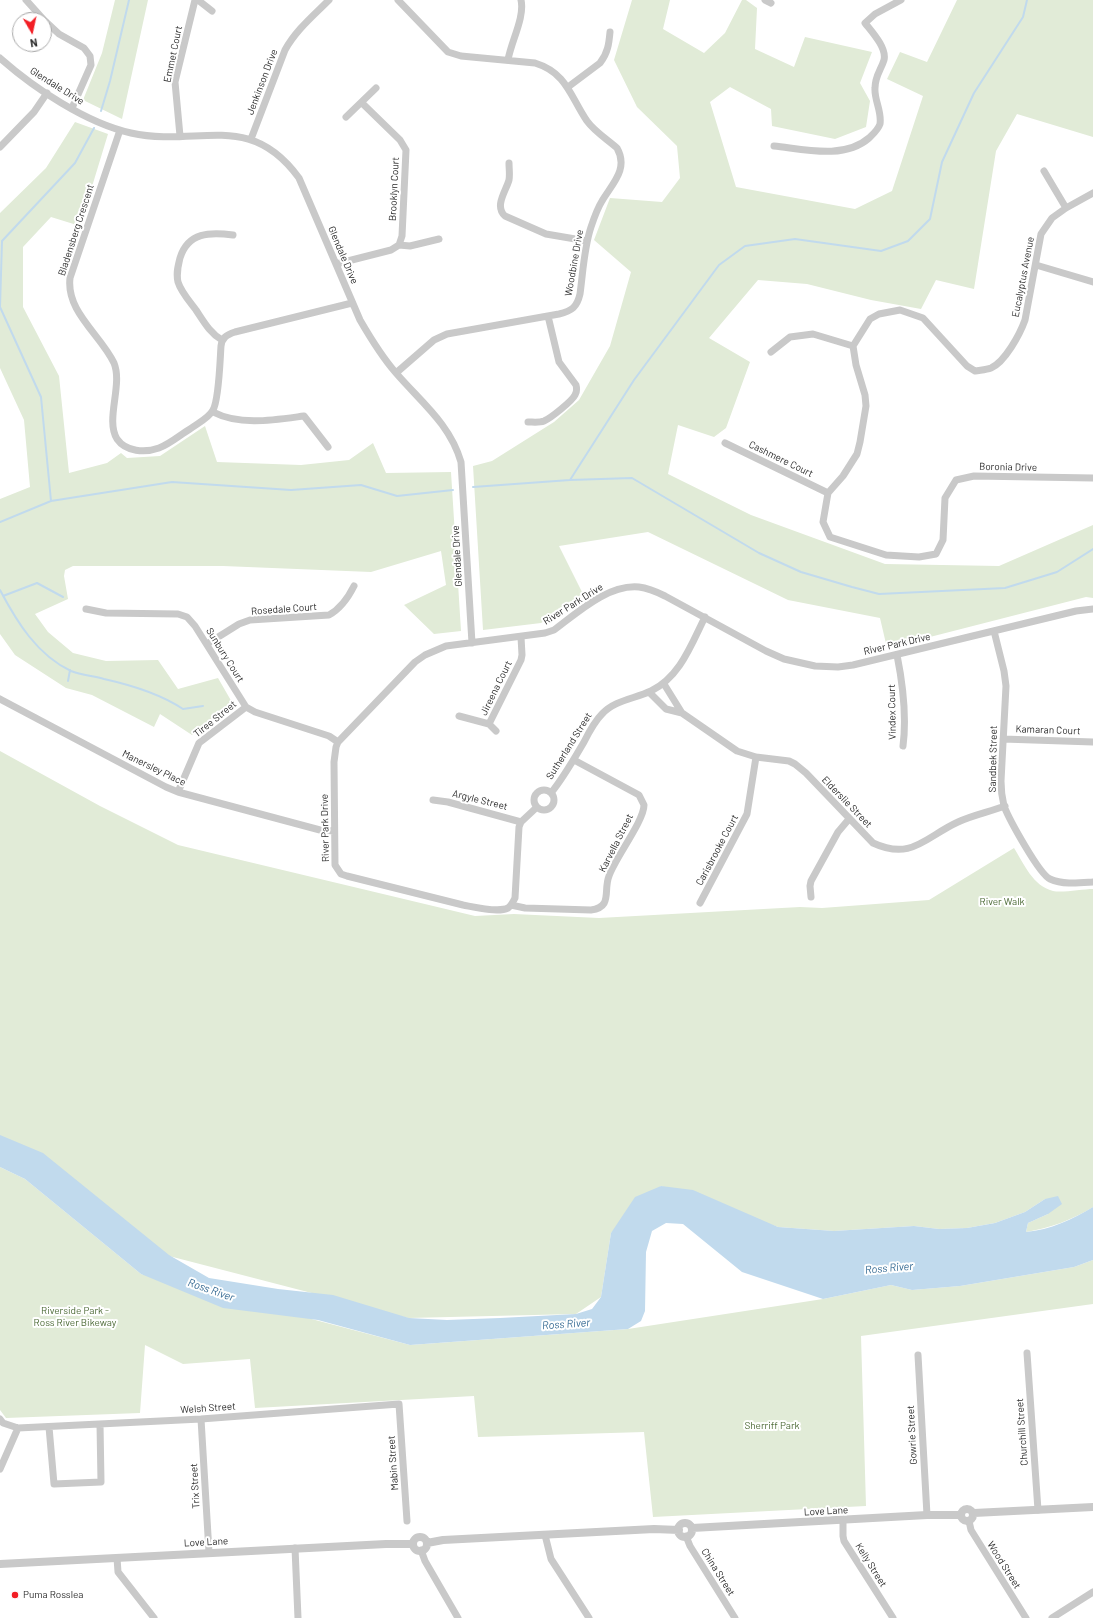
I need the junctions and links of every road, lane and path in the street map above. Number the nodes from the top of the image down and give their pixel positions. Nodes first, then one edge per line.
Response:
1 (26, 0) edge
2 (196, 0) edge
3 (329, 0) edge
4 (398, 0) edge
5 (521, 0) edge
6 (900, 0) edge
7 (212, 11) dead end
8 (37, 12) edge
9 (52, 28) edge
10 (610, 32) dead end
11 (0, 58) edge
12 (508, 60) junction
13 (568, 87) junction
14 (376, 88) dead end
15 (47, 94) junction
16 (362, 103) junction
17 (72, 108) junction
18 (346, 117) dead end
19 (120, 130) junction
20 (180, 136) junction
21 (251, 139) junction
22 (774, 146) dead end
23 (0, 147) edge
24 (509, 163) dead end
25 (1044, 171) dead end
26 (1093, 193) edge
27 (1066, 208) junction
28 (233, 235) dead end
29 (438, 239) dead end
30 (587, 241) junction
31 (399, 245) junction
32 (336, 264) junction
33 (1036, 265) junction
34 (1093, 282) edge
35 (352, 303) junction
36 (548, 316) junction
37 (222, 340) junction
38 (853, 346) junction
39 (771, 352) dead end
40 (396, 373) junction
41 (213, 412) junction
42 (528, 422) dead end
43 (725, 442) dead end
44 (328, 447) dead end
45 (1093, 478) edge
46 (828, 493) junction
47 (354, 586) dead end
48 (86, 609) dead end
49 (1093, 609) edge
50 (706, 617) junction
51 (994, 631) junction
52 (521, 637) junction
53 (472, 643) junction
54 (207, 644) junction
55 (897, 655) junction
56 (664, 684) junction
57 (649, 692) junction
58 (0, 699) edge
59 (246, 707) junction
60 (682, 713) junction
61 (459, 716) dead end
62 (489, 724) junction
63 (496, 731) dead end
64 (1003, 739) junction
65 (338, 742) junction
66 (1093, 742) edge
67 (903, 746) dead end
68 (756, 757) junction
69 (574, 760) junction
70 (178, 792) junction
71 (551, 793) junction
72 (433, 800) dead end
73 (1005, 806) junction
74 (537, 807) junction
75 (849, 819) junction
76 (522, 822) junction
77 (334, 831) junction
78 (1093, 882) edge
79 (811, 897) dead end
80 (700, 903) dead end
81 (511, 905) junction
82 (1027, 1353) dead end
83 (918, 1355) dead end
84 (399, 1404) joint
85 (0, 1419) edge
86 (201, 1419) junction
87 (100, 1424) junction
88 (49, 1427) junction
89 (18, 1428) junction
90 (0, 1469) edge
91 (1093, 1507) edge
92 (1038, 1510) junction
93 (974, 1513) junction
94 (926, 1515) junction
95 (961, 1515) junction
96 (843, 1520) junction
97 (407, 1521) dead end
98 (969, 1521) junction
99 (692, 1528) junction
100 (679, 1530) junction
101 (545, 1535) junction
102 (686, 1536) junction
103 (427, 1543) junction
104 (413, 1544) junction
105 (295, 1548) junction
106 (421, 1550) junction
107 (209, 1552) junction
108 (117, 1558) junction
109 (0, 1564) edge
110 (1093, 1592) edge
111 (154, 1618) edge
112 (298, 1618) edge
113 (458, 1618) edge
114 (588, 1618) edge
115 (735, 1618) edge
116 (893, 1618) edge
117 (1026, 1618) edge
118 (1052, 1618) edge

1 - 8 street
2 - 7 street
2 - 20 street, Emmet Court
3 - 21 street, Jenkinson Drive
4 - 12 street, Woodbine Drive
5 - 12 street
6 - 22 street
9 - 17 street
10 - 13 street
11 - 15 street, Glendale Drive
12 - 13 street, Woodbine Drive
13 - 30 street, Woodbine Drive
14 - 16 street
15 - 17 street, Glendale Drive
15 - 23 street
16 - 18 street
16 - 31 street, Brooklyn Court
17 - 19 street, Glendale Drive
19 - 20 street, Glendale Drive
19 - 41 street, Bladensberg Crescent
20 - 21 street, Glendale Drive
21 - 32 street, Glendale Drive
24 - 30 street
25 - 27 street
26 - 27 street, Eucalyptus Avenue
27 - 33 street, Eucalyptus Avenue
28 - 37 street
29 - 31 street
30 - 36 street, Woodbine Drive
31 - 32 street
32 - 35 street, Glendale Drive
33 - 34 street
33 - 38 street, Eucalyptus Avenue
35 - 37 street
35 - 40 street, Glendale Drive
36 - 40 street, Woodbine Drive
36 - 42 street
37 - 41 street
38 - 39 street
38 - 46 street
40 - 53 street, Glendale Drive
41 - 44 street
43 - 46 street, Cashmere Court
45 - 46 street, Boronia Drive
47 - 54 street, Rosedale Court
48 - 54 street, Sunbury Court
49 - 51 street, River Park Drive
50 - 52 street, River Park Drive
50 - 55 street, River Park Drive
50 - 56 street, Sutherland Street
51 - 55 street, River Park Drive
51 - 64 street, Sandbek Street
52 - 53 street, River Park Drive
52 - 62 street, Jireena Court
53 - 65 street, River Park Drive
54 - 59 street, Sunbury Court
55 - 67 street, Vindex Court
56 - 57 street, Sutherland Street
56 - 60 street, Elderslie Street
57 - 60 street, Elderslie Street
57 - 69 street, Sutherland Street
58 - 70 street, Manersley Place
59 - 65 street
59 - 70 street, Tiree Street
60 - 68 street, Elderslie Street
61 - 62 street, Jireena Court
62 - 63 street, Jireena Court
64 - 66 street, Kamaran Court
64 - 73 street, Sandbek Street
65 - 77 street, River Park Drive
68 - 75 street, Elderslie Street
68 - 80 street, Carisbrooke Court
69 - 71 street, Sutherland Street
69 - 81 street, Karvella Street
70 - 77 street, Manersley Place
71 - 74 street
71 - 74 street
72 - 76 street, Argyle Street
73 - 75 street, Elderslie Street
73 - 78 street, Sandbek Street
74 - 76 street
75 - 79 street
76 - 81 street
77 - 81 street, River Park Drive
82 - 92 street, Churchill Street
83 - 94 street, Gowrie Street
84 - 86 street, Welsh Street
84 - 97 street, Mabin Street
85 - 89 street
86 - 87 street, Welsh Street
86 - 107 street, Trix Street
87 - 88 street, Welsh Street
87 - 88 street
88 - 89 street, Welsh Street
89 - 90 street
91 - 92 street
92 - 93 street
93 - 95 street
93 - 98 street
94 - 95 street, Love Lane
94 - 96 street, Love Lane
95 - 98 street
96 - 99 street, Love Lane
96 - 116 street, Kelly Street
98 - 117 street, Wood Street
99 - 100 street
99 - 102 street
100 - 101 street
100 - 102 street
101 - 103 street
101 - 114 street
102 - 115 street, China Street
103 - 104 street
103 - 106 street
104 - 105 street, Love Lane
104 - 106 street
105 - 107 street, Love Lane
105 - 112 street
106 - 113 street
107 - 108 street, Love Lane
108 - 109 street, Love Lane
108 - 111 street
110 - 118 street

